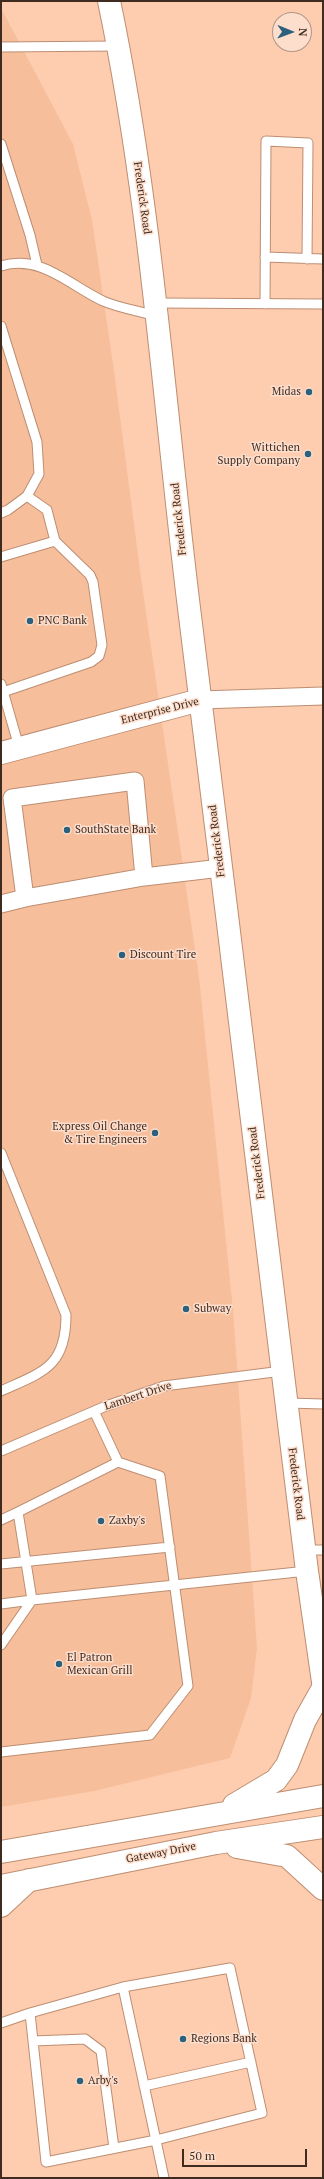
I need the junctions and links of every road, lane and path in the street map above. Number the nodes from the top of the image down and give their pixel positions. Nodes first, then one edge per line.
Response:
1 (109, 1) edge
2 (118, 46) junction
3 (1, 47) edge
4 (1, 144) edge
5 (266, 257) junction
6 (307, 258) junction
7 (323, 259) edge
8 (37, 265) junction
9 (1, 266) edge
10 (266, 304) junction
11 (323, 304) edge
12 (157, 310) junction
13 (1, 326) edge
14 (27, 496) junction
15 (1, 513) edge
16 (55, 541) junction
17 (1, 557) edge
18 (2, 688) edge
19 (323, 696) edge
20 (200, 700) junction
21 (10, 750) edge
22 (221, 868) junction
23 (144, 877) junction
24 (25, 898) junction
25 (1, 904) edge
26 (1, 1154) edge
27 (282, 1371) junction
28 (1, 1391) edge
29 (286, 1403) junction
30 (323, 1404) edge
31 (94, 1411) junction
32 (1, 1451) edge
33 (118, 1462) junction
34 (18, 1512) junction
35 (1, 1520) edge
36 (170, 1547) junction
37 (311, 1557) edge
38 (26, 1562) junction
39 (1, 1564) edge
40 (175, 1584) junction
41 (32, 1600) junction
42 (1, 1604) edge
43 (1, 1645) edge
44 (322, 1676) edge
45 (1, 1749) edge
46 (323, 1796) edge
47 (218, 1814) junction
48 (323, 1828) edge
49 (216, 1843) junction
50 (1, 1852) edge
51 (29, 1880) junction
52 (1, 1886) edge
53 (323, 1889) edge
54 (1, 1906) edge
55 (123, 1987) junction
56 (30, 2013) junction
57 (1, 2023) edge
58 (33, 2041) junction
59 (251, 2062) junction
60 (144, 2086) junction
61 (156, 2140) junction
62 (114, 2148) junction
63 (164, 2178) edge

1 - 2 main road, Frederick Road
2 - 3 lane
2 - 12 main road, Frederick Road
4 - 8 lane
5 - 6 lane
5 - 6 lane
5 - 10 lane
6 - 7 lane
8 - 9 lane
8 - 12 lane
10 - 11 lane
10 - 12 lane
12 - 20 main road, Frederick Road
13 - 14 lane
14 - 15 lane
14 - 16 lane
16 - 17 lane
16 - 18 lane
18 - 21 lane
19 - 20 street, Enterprise Drive
20 - 21 main road, Enterprise Drive
20 - 22 main road, Frederick Road
22 - 23 street
22 - 27 main road, Frederick Road
23 - 24 street
23 - 24 street
24 - 25 street
26 - 28 lane
27 - 29 main road, Frederick Road
27 - 31 lane, Lambert Drive
29 - 30 lane
29 - 37 main road, Frederick Road
31 - 32 lane, Lambert Drive
31 - 33 lane
33 - 34 lane
33 - 36 lane
34 - 35 lane
34 - 38 lane
36 - 38 lane
36 - 40 lane
37 - 40 lane
37 - 44 main road, Frederick Road
38 - 39 lane
38 - 41 lane
40 - 41 lane
40 - 45 lane
41 - 42 lane
41 - 43 lane
44 - 47 main road
46 - 47 main road
47 - 50 main road
48 - 49 main road, Gateway Drive
49 - 51 main road, Gateway Drive
49 - 53 main road
51 - 52 main road, Gateway Drive
51 - 54 main road
55 - 56 lane
55 - 59 lane
55 - 60 lane
56 - 57 lane
56 - 58 lane
58 - 62 lane
58 - 62 lane
59 - 60 lane
59 - 61 lane
60 - 61 lane
61 - 62 lane
61 - 63 lane

